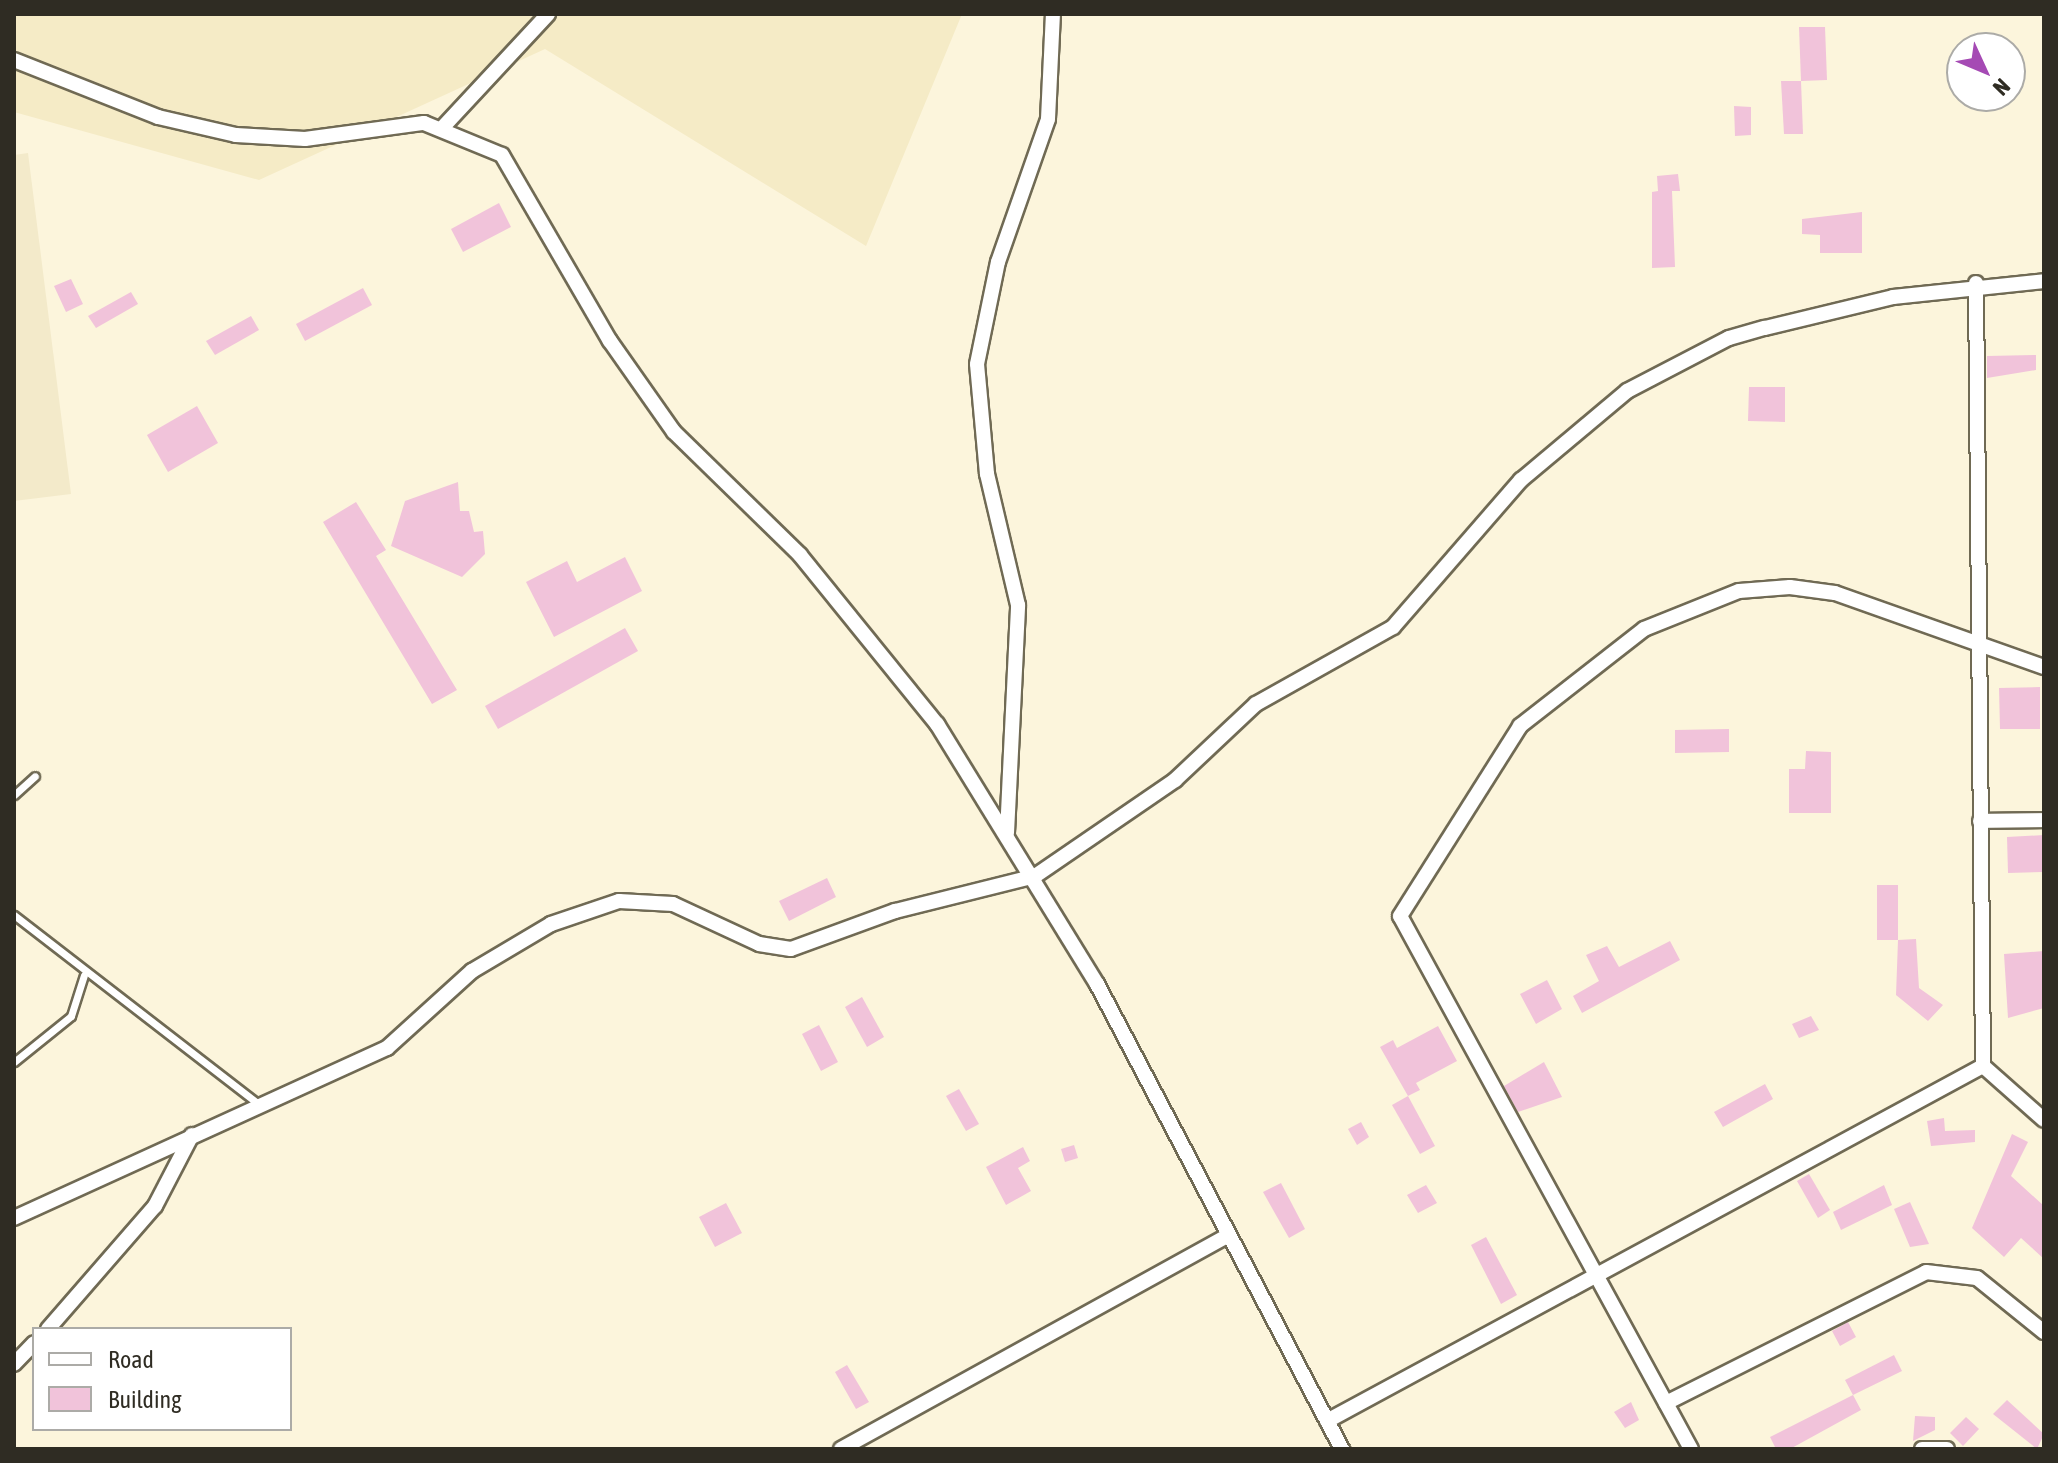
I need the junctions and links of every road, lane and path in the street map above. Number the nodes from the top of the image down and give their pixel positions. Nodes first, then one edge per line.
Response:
1 (548, 14) edge
2 (1053, 14) edge
3 (14, 60) edge
4 (444, 126) junction
5 (2044, 281) edge
6 (1976, 283) junction
7 (1975, 641) junction
8 (2044, 667) edge
9 (35, 776) dead end
10 (14, 795) edge
11 (2044, 820) edge
12 (1980, 821) junction
13 (1007, 833) junction
14 (1035, 876) junction
15 (14, 915) edge
16 (84, 975) junction
17 (14, 1062) edge
18 (1983, 1066) junction
19 (257, 1103) junction
20 (2044, 1120) edge
21 (193, 1134) junction
22 (14, 1218) edge
23 (1229, 1235) junction
24 (1593, 1270) junction
25 (50, 1327) edge
26 (2044, 1332) edge
27 (32, 1345) edge
28 (14, 1364) edge
29 (1666, 1403) junction
30 (1327, 1421) junction
31 (841, 1449) edge
32 (1342, 1449) edge
33 (1691, 1449) edge
34 (1922, 1449) edge
35 (1947, 1449) edge

1 - 4 street
2 - 13 street
3 - 4 street
4 - 13 street
5 - 6 street
6 - 7 street
6 - 14 street
7 - 8 street
7 - 12 street
7 - 24 street
9 - 10 lane
11 - 12 street
12 - 18 street
13 - 14 street
14 - 19 street
14 - 23 street
15 - 16 lane
16 - 17 lane
16 - 19 lane
18 - 20 street
18 - 24 street
19 - 21 street
21 - 22 street
21 - 25 street
23 - 30 street
23 - 31 street
24 - 29 street
24 - 30 street
26 - 29 street
27 - 28 street
29 - 33 street
30 - 32 street
34 - 35 street

